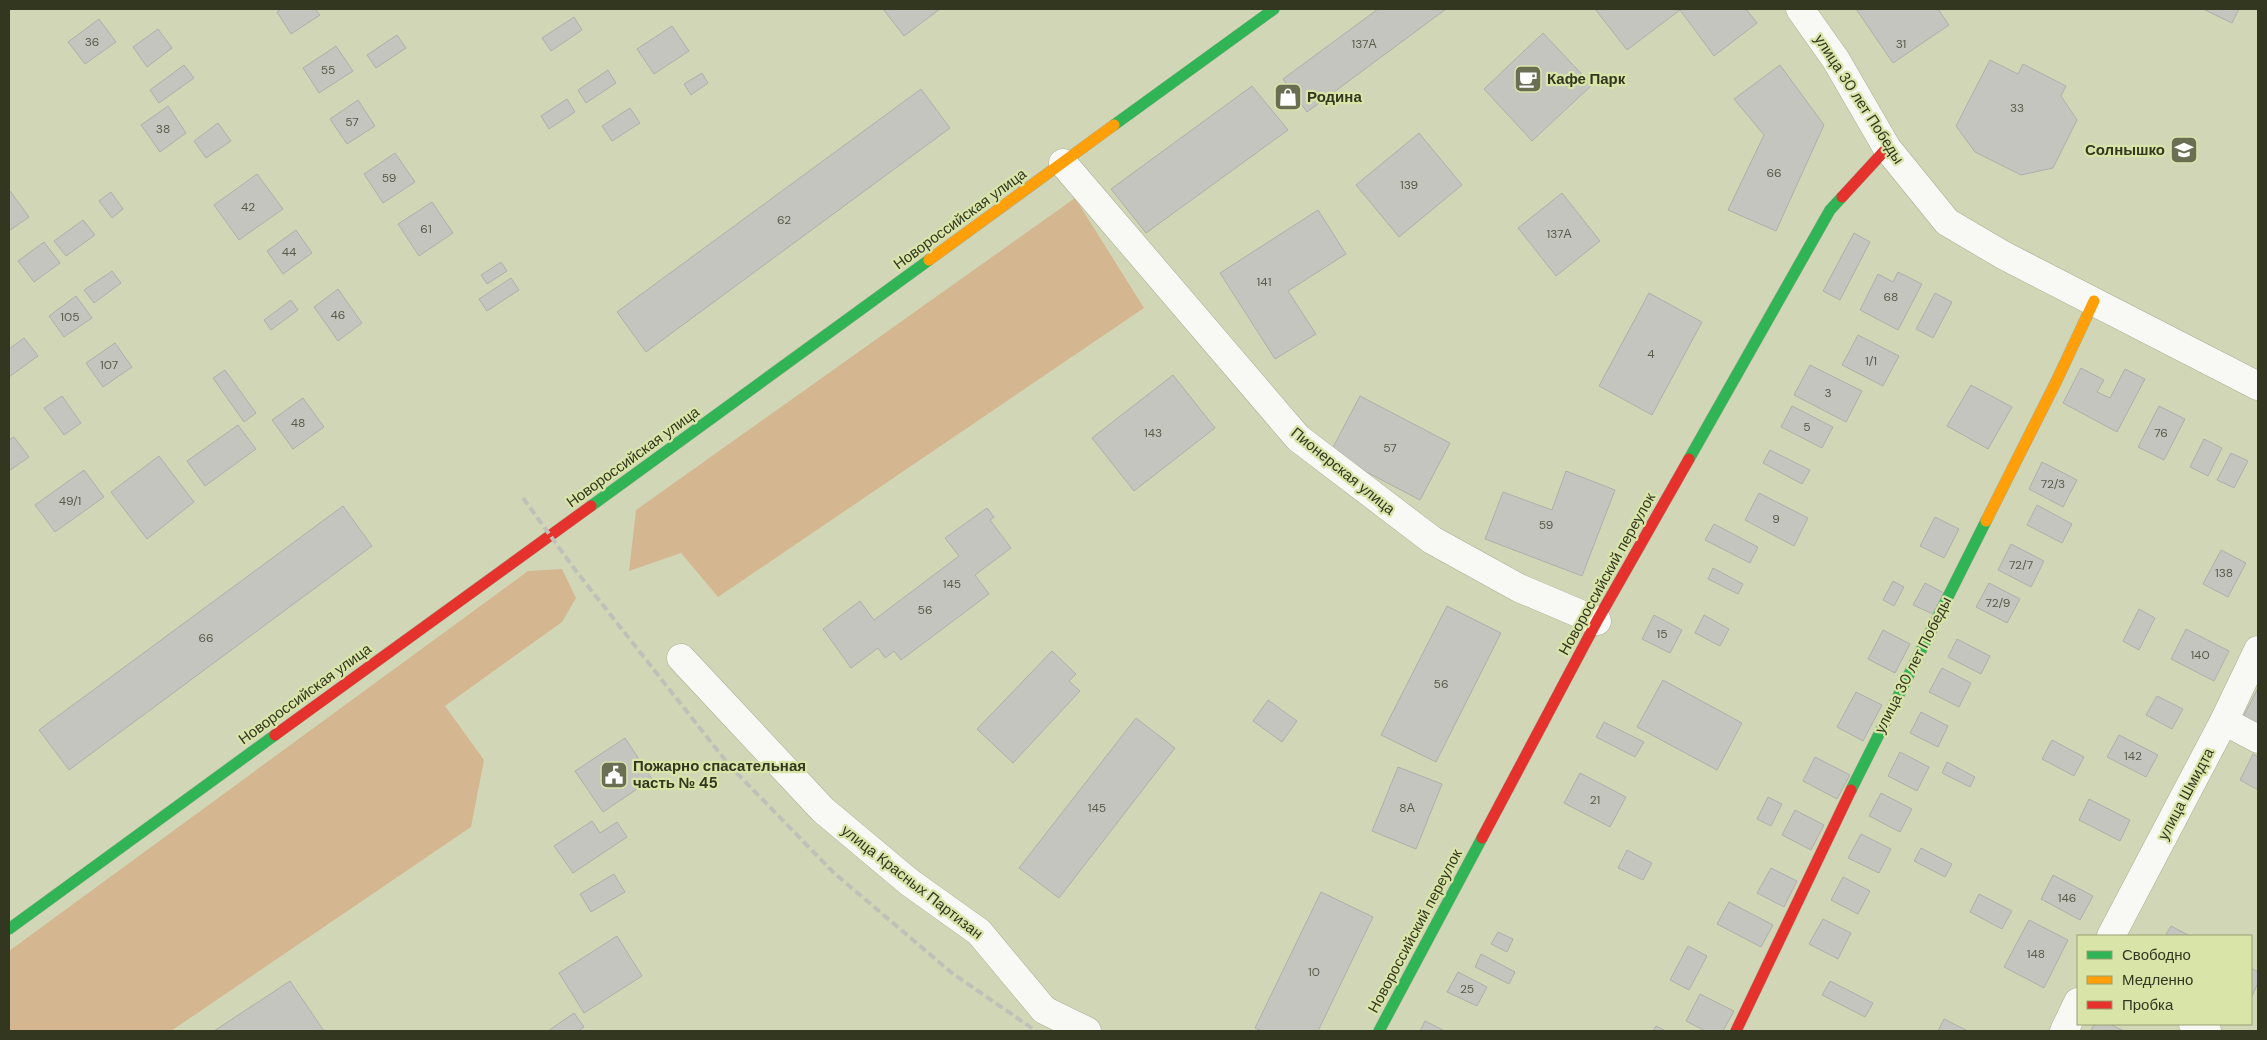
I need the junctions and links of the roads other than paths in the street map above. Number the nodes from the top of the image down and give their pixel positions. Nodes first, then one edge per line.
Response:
1 (1274, 9) edge
2 (1800, 9) edge
3 (1887, 148) junction
4 (1063, 163) junction
5 (2094, 301) junction
6 (2258, 386) edge
7 (1597, 621) junction
8 (2258, 650) edge
9 (681, 658) dead end
10 (2224, 721) junction
11 (2258, 739) edge
12 (9, 929) edge
13 (2113, 935) edge
14 (2077, 1004) edge
15 (2195, 1025) edge
16 (1087, 1031) edge
17 (1379, 1031) edge
18 (1736, 1031) edge
19 (2064, 1031) edge
20 (2207, 1031) edge

1 - 4 street, Новороссийская улица
2 - 3 street, улица 30 лет Победы
3 - 5 street, улица 30 лет Победы
3 - 7 street, Новороссийский переулок
4 - 7 street, Пионерская улица
4 - 12 street, Новороссийская улица
5 - 6 street, улица 30 лет Победы
5 - 18 street, улица 30 лет Победы
7 - 17 street, Новороссийский переулок
8 - 10 street, улица Шмидта
9 - 16 street, улица Красных Партизан
10 - 11 street
10 - 13 street, улица Шмидта
14 - 19 street
15 - 20 street

